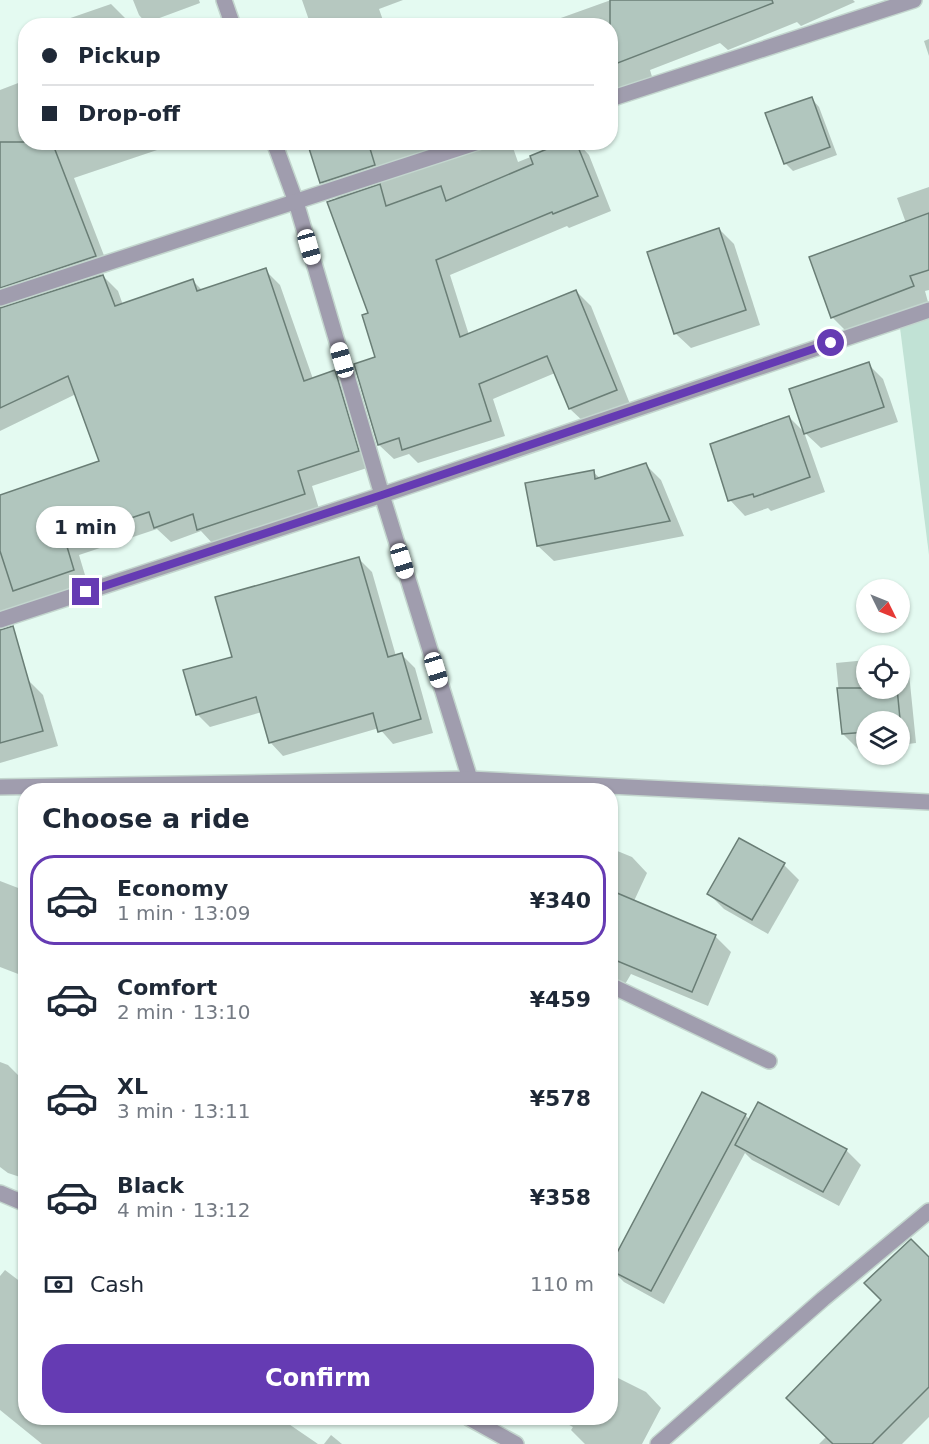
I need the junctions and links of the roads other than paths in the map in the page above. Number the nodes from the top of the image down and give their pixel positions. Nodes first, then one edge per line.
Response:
1 (224, 0) edge
2 (914, 0) edge
3 (230, 18) edge
4 (618, 96) edge
5 (277, 150) edge
6 (454, 150) edge
7 (296, 202) junction
8 (0, 298) edge
9 (929, 310) edge
10 (382, 495) junction
11 (0, 620) edge
12 (467, 783) edge
13 (0, 787) edge
14 (18, 787) edge
15 (618, 790) edge
16 (929, 802) edge
17 (618, 989) edge
18 (769, 1061) dead end
19 (0, 1193) edge
20 (18, 1201) edge
21 (929, 1211) edge
22 (482, 1425) edge
23 (516, 1444) edge
24 (658, 1444) edge

1 - 3 street
2 - 4 street
5 - 7 street
6 - 7 street
7 - 8 street
7 - 10 street
9 - 10 street
10 - 11 street
10 - 12 street
13 - 14 street
15 - 16 street
17 - 18 street
19 - 20 street
21 - 24 street
22 - 23 street

